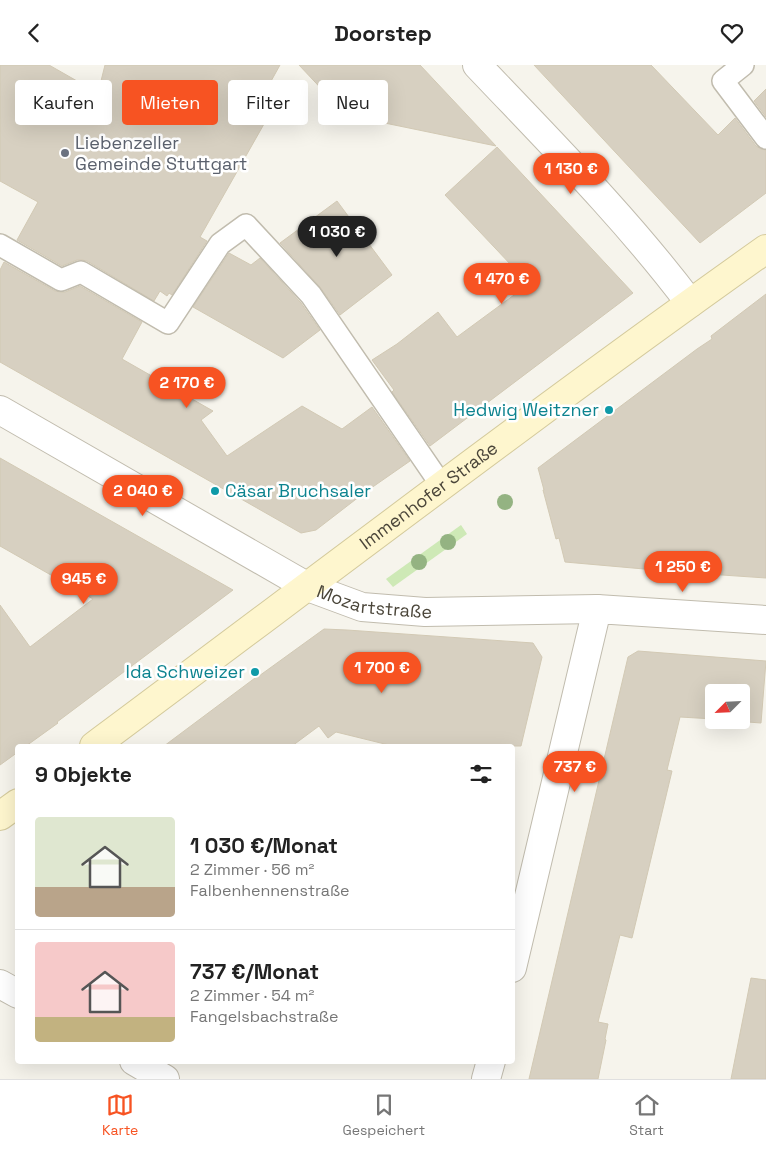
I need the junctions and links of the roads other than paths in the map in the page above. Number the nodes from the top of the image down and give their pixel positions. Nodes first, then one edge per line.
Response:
1 (477, 65) edge
2 (743, 65) edge
3 (766, 138) edge
4 (0, 245) edge
5 (766, 249) edge
6 (690, 303) junction
7 (0, 410) edge
8 (442, 486) junction
9 (308, 587) junction
10 (596, 609) junction
11 (766, 620) edge
12 (97, 744) edge
13 (15, 805) edge
14 (0, 816) edge
15 (515, 955) edge
16 (0, 984) edge
17 (15, 992) edge
18 (139, 1064) edge
19 (490, 1064) edge
20 (165, 1079) edge
21 (486, 1079) edge

1 - 6 street
2 - 3 lane
4 - 8 lane
5 - 6 main road, Immenhofer Straße
6 - 8 main road, Immenhofer Straße
7 - 9 street, Mozartstraße
8 - 9 main road, Immenhofer Straße
9 - 10 street, Mozartstraße
9 - 12 main road, Immenhofer Straße
10 - 11 street, Mozartstraße
10 - 15 street
13 - 14 main road
16 - 17 street
18 - 20 street
19 - 21 street

